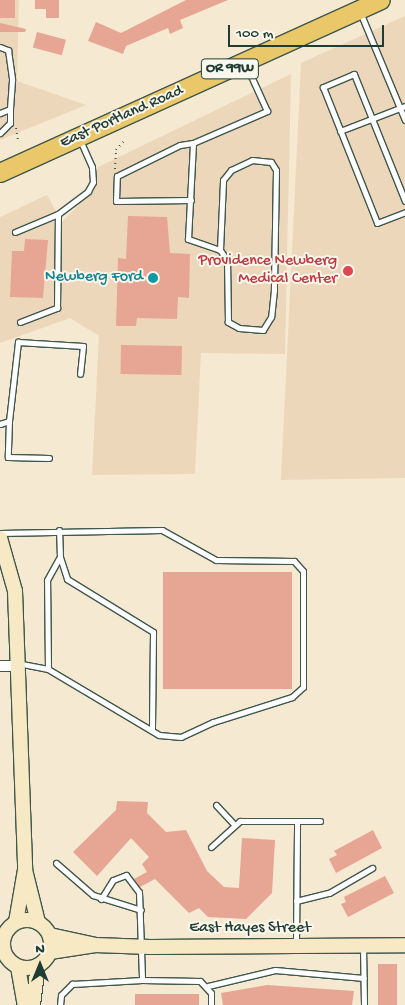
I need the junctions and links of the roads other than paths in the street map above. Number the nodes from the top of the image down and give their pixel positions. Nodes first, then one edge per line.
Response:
1 (381, 0) edge
2 (359, 10) junction
3 (0, 46) edge
4 (245, 62) junction
5 (403, 107) edge
6 (10, 109) junction
7 (0, 114) edge
8 (372, 118) junction
9 (405, 120) edge
10 (340, 131) junction
11 (0, 133) edge
12 (79, 137) junction
13 (194, 144) junction
14 (0, 172) edge
15 (190, 200) junction
16 (405, 201) edge
17 (405, 212) edge
18 (58, 214) junction
19 (15, 232) dead end
20 (220, 250) junction
21 (20, 322) dead end
22 (80, 374) dead end
23 (9, 421) junction
24 (0, 424) edge
25 (49, 458) dead end
26 (59, 530) junction
27 (0, 533) edge
28 (0, 538) edge
29 (60, 557) junction
30 (18, 664) junction
31 (0, 666) edge
32 (48, 669) junction
33 (152, 730) junction
34 (216, 805) dead end
35 (297, 821) junction
36 (320, 821) dead end
37 (233, 823) junction
38 (211, 847) dead end
39 (56, 863) dead end
40 (372, 868) dead end
41 (26, 870) junction
42 (101, 899) junction
43 (296, 901) junction
44 (141, 910) junction
45 (16, 922) junction
46 (38, 922) junction
47 (50, 935) junction
48 (1, 939) edge
49 (95, 945) junction
50 (405, 945) edge
51 (140, 946) junction
52 (296, 946) junction
53 (363, 946) junction
54 (50, 952) junction
55 (3, 956) edge
56 (38, 966) junction
57 (18, 967) junction
58 (364, 978) junction
59 (142, 980) junction
60 (208, 986) junction
61 (24, 1005) edge
62 (33, 1005) edge
63 (60, 1005) edge
64 (211, 1005) edge
65 (364, 1005) edge

1 - 2 highway, East Portland Road / OR 99W
2 - 4 highway, East Portland Road / OR 99W
2 - 5 lane
3 - 6 lane
4 - 12 highway, East Portland Road / OR 99W
4 - 13 lane
5 - 8 lane
5 - 9 lane
6 - 7 lane
6 - 11 lane
8 - 10 lane
8 - 10 lane
8 - 16 lane
10 - 17 lane
12 - 14 highway, East Portland Road / OR 99W
12 - 18 lane
13 - 15 lane
13 - 15 lane
15 - 20 lane
18 - 19 lane
18 - 21 lane
20 - 20 lane
22 - 23 lane
23 - 24 lane
23 - 25 lane
26 - 27 lane
26 - 29 lane
26 - 33 lane
28 - 30 street
29 - 32 lane
29 - 33 lane
30 - 31 street
30 - 32 lane
30 - 41 street
32 - 33 lane
34 - 37 lane
35 - 36 lane
35 - 37 lane
35 - 43 lane
37 - 38 lane
39 - 42 lane
40 - 43 lane
41 - 45 street
41 - 46 street
42 - 44 lane
42 - 44 lane
43 - 52 lane
44 - 51 lane
45 - 46 street
45 - 48 street
46 - 47 street
47 - 49 street, East Hayes Street
47 - 54 street
48 - 55 street
49 - 51 street, East Hayes Street
49 - 54 street, East Hayes Street
50 - 53 street, East Hayes Street
51 - 52 street, East Hayes Street
51 - 59 lane
52 - 53 street, East Hayes Street
53 - 58 lane
54 - 56 street
55 - 57 street
56 - 57 street
56 - 62 street
57 - 61 street
58 - 60 lane
58 - 65 lane
59 - 60 lane
59 - 63 lane
60 - 64 lane

